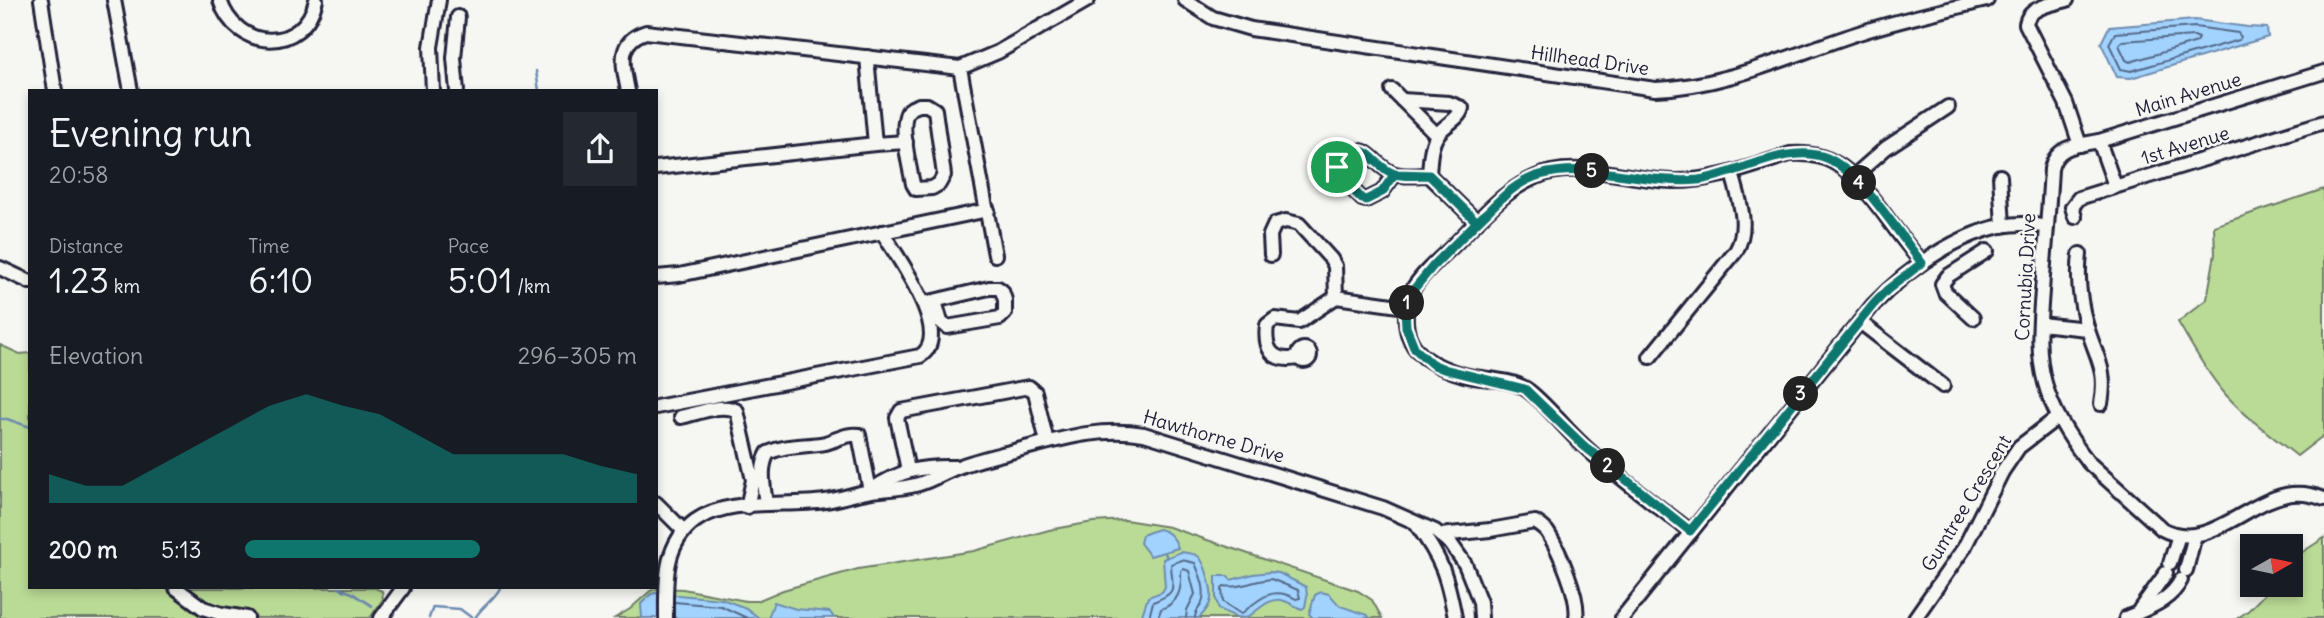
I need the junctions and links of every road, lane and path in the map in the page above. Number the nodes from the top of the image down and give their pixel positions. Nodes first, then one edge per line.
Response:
1 (41, 0) edge
2 (114, 0) edge
3 (220, 0) edge
4 (316, 0) edge
5 (439, 0) edge
6 (1088, 0) edge
7 (1185, 0) edge
8 (1987, 0) edge
9 (2067, 0) edge
10 (458, 17) dead end
11 (867, 57) junction
12 (960, 68) junction
13 (2324, 72) edge
14 (55, 89) edge
15 (131, 89) edge
16 (433, 89) edge
17 (457, 89) edge
18 (628, 89) edge
19 (1948, 107) dead end
20 (2324, 122) edge
21 (1437, 135) junction
22 (2099, 141) junction
23 (905, 142) junction
24 (875, 144) junction
25 (2080, 145) junction
26 (2062, 149) joint
27 (658, 168) edge
28 (1732, 173) junction
29 (1395, 174) junction
30 (1429, 175) junction
31 (1854, 176) junction
32 (2000, 176) dead end
33 (2115, 186) junction
34 (988, 210) junction
35 (2075, 217) dead end
36 (1477, 222) junction
37 (2003, 226) junction
38 (2047, 227) junction
39 (881, 232) junction
40 (1987, 251) dead end
41 (2080, 254) dead end
42 (995, 255) dead end
43 (1271, 255) dead end
44 (1937, 255) junction
45 (1922, 263) junction
46 (0, 268) edge
47 (1948, 276) junction
48 (658, 277) edge
49 (28, 281) edge
50 (1336, 297) junction
51 (930, 302) junction
52 (1405, 307) junction
53 (1973, 318) dead end
54 (1860, 322) junction
55 (2040, 324) junction
56 (2087, 329) junction
57 (1650, 357) dead end
58 (1297, 358) dead end
59 (1942, 386) dead end
60 (2101, 404) dead end
61 (658, 407) edge
62 (681, 417) dead end
63 (2058, 417) junction
64 (1047, 442) junction
65 (956, 467) junction
66 (907, 471) junction
67 (921, 483) junction
68 (901, 489) junction
69 (870, 491) junction
70 (2324, 499) edge
71 (658, 505) edge
72 (766, 505) junction
73 (747, 507) junction
74 (1416, 524) junction
75 (684, 531) junction
76 (1690, 531) junction
77 (1440, 535) junction
78 (2179, 535) junction
79 (2195, 535) junction
80 (662, 563) edge
81 (1471, 578) junction
82 (1449, 583) junction
83 (177, 589) edge
84 (402, 589) edge
85 (2132, 615) edge
86 (247, 618) edge
87 (381, 618) edge
88 (666, 618) edge
89 (1455, 618) edge
90 (1481, 618) edge
91 (1576, 618) edge
92 (1622, 618) edge
93 (1915, 618) edge

1 - 14 street
2 - 15 street
3 - 4 street
5 - 16 street
6 - 12 street
7 - 8 street, Hillhead Drive
9 - 25 street
10 - 17 street
11 - 12 street
11 - 18 street
11 - 24 street
12 - 34 street
13 - 22 street, Main Avenue
19 - 31 street
20 - 33 street, 1st Avenue
21 - 21 street
21 - 30 street
22 - 25 street, Main Avenue
22 - 33 street
23 - 23 street
23 - 24 street
24 - 27 street
25 - 26 street, Main Avenue
26 - 38 street, Cornubia Drive
28 - 31 street
28 - 36 street
28 - 57 street
29 - 29 street
29 - 30 street
30 - 36 street
31 - 45 street
32 - 37 street
33 - 35 street, 1st Avenue
34 - 39 street
34 - 42 street
36 - 52 street
37 - 38 street
37 - 44 street
38 - 55 street, Cornubia Drive
39 - 48 street
39 - 51 street
40 - 47 street
41 - 56 street
43 - 50 street
44 - 45 street
44 - 47 street
45 - 54 street
46 - 49 street
47 - 53 street
50 - 52 street
50 - 58 street
51 - 51 street
51 - 61 street
52 - 76 street
54 - 59 street
54 - 76 street
55 - 56 street
55 - 63 street, Cornubia Drive
56 - 60 street
62 - 73 street
63 - 78 street, Cornubia Drive
63 - 93 street, Gumtree Crescent
64 - 65 street, Hawthorne Drive
64 - 66 street
64 - 74 street, Hawthorne Drive
65 - 66 street, Hawthorne Drive
65 - 67 street, Hawthorne Drive
66 - 67 street
66 - 68 street
66 - 69 street, Hawthorne Drive
67 - 68 street, Hawthorne Drive
68 - 69 street, Hawthorne Drive
69 - 72 street, Hawthorne Drive
69 - 72 street
70 - 79 street, Cornubia Drive
71 - 75 street
72 - 73 street, Hawthorne Drive
73 - 75 street, Hawthorne Drive
74 - 77 street, Hawthorne Drive
74 - 82 street
75 - 80 street
76 - 92 street
77 - 81 street, Hawthorne Drive
77 - 91 street
78 - 79 street, Cornubia Drive
78 - 85 street
79 - 85 street
80 - 88 street
81 - 82 street
81 - 90 street, Hawthorne Drive
82 - 89 street
83 - 86 street
84 - 87 street

